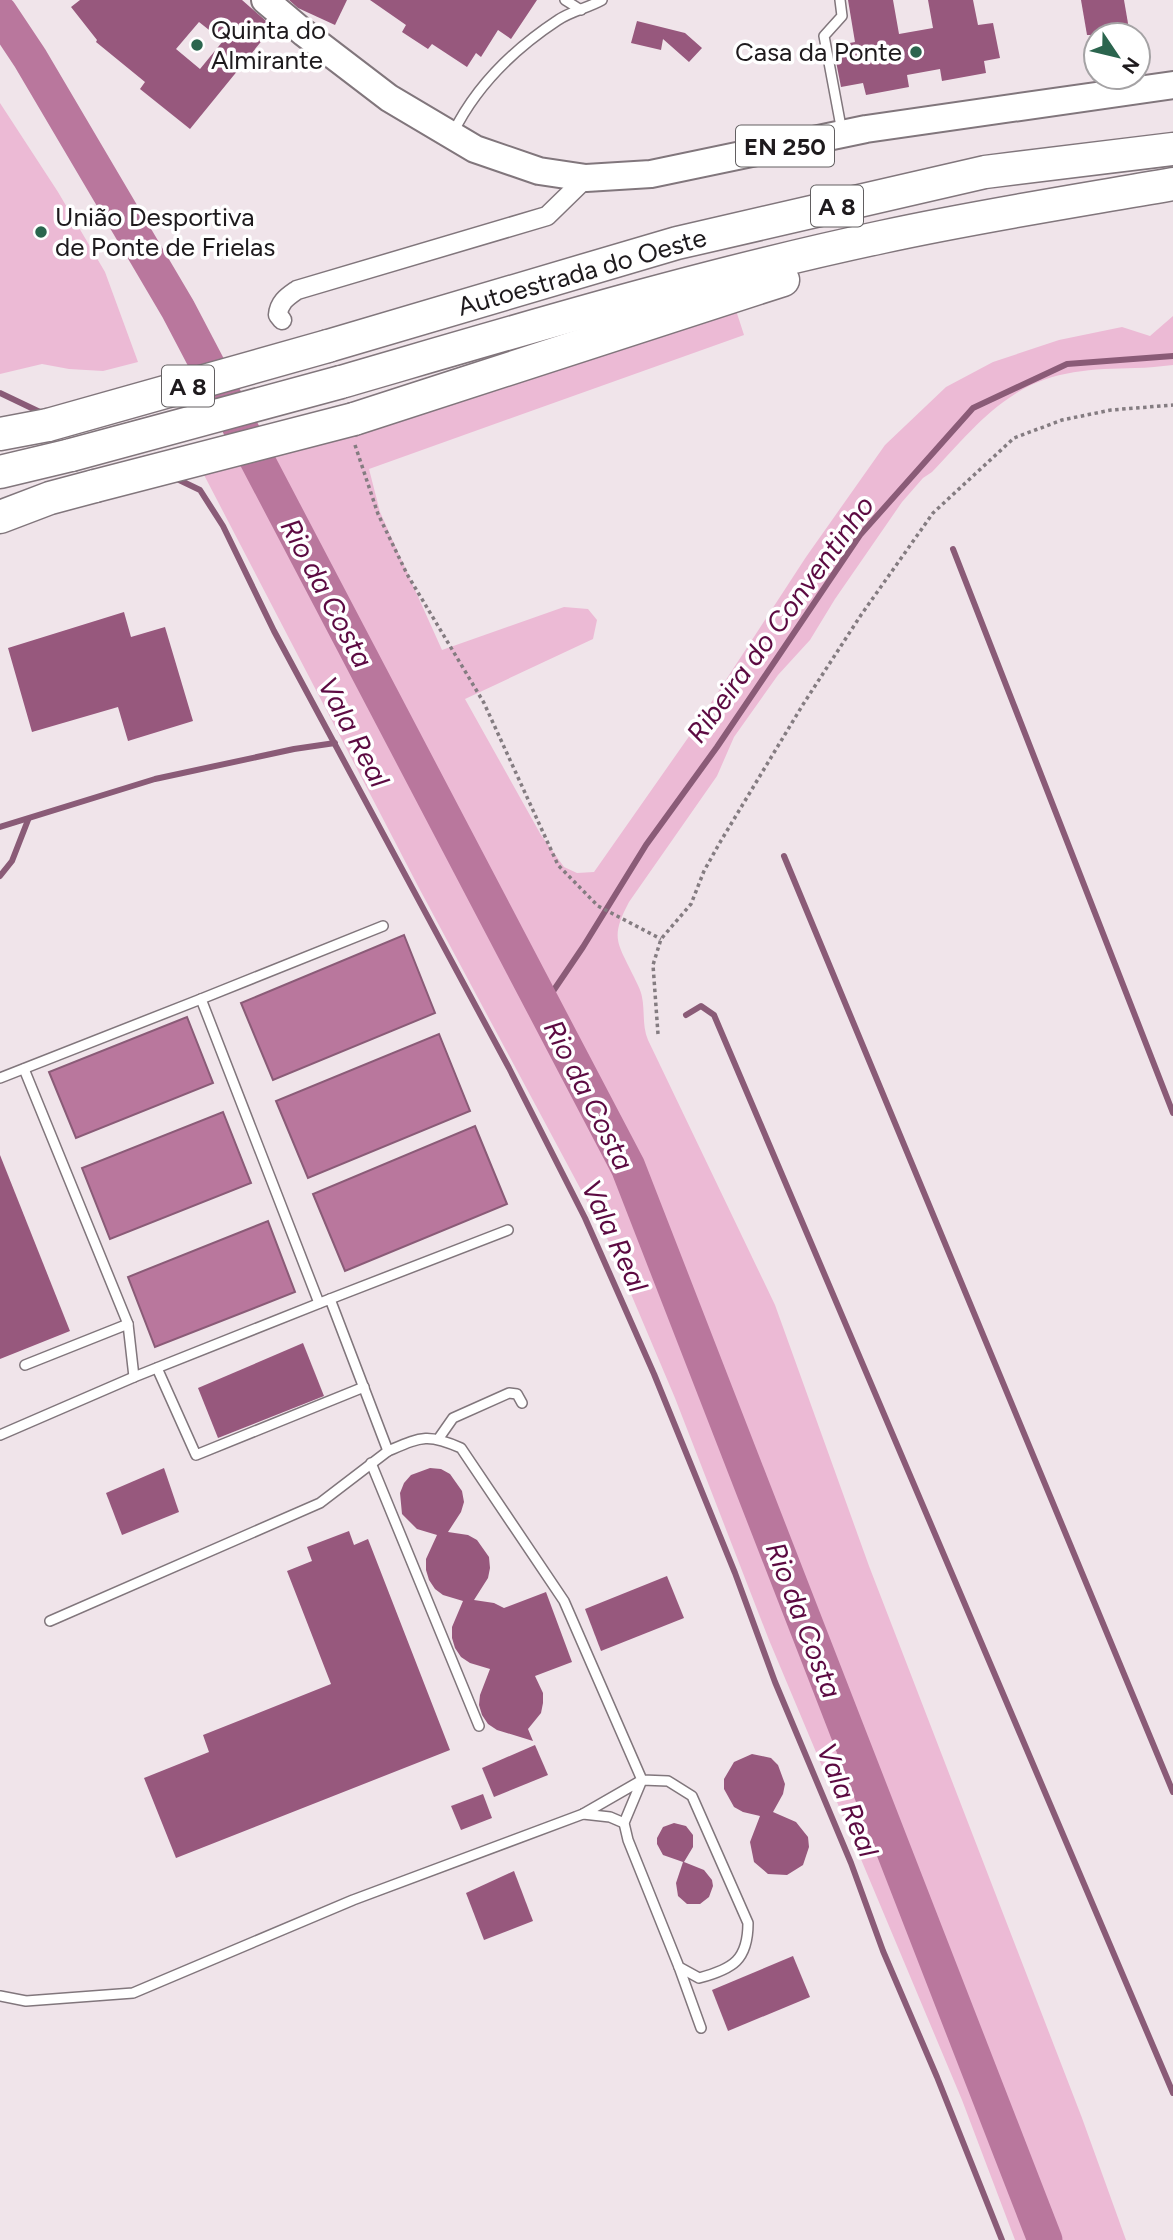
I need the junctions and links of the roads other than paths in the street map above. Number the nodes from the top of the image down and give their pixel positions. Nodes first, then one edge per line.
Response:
1 (265, 0) edge
2 (565, 0) edge
3 (602, 0) edge
4 (839, 0) edge
5 (581, 10) junction
6 (1173, 68) edge
7 (1173, 85) edge
8 (1124, 92) junction
9 (843, 134) junction
10 (452, 135) junction
11 (1173, 149) edge
12 (586, 178) junction
13 (1173, 184) edge
14 (881, 237) junction
15 (282, 320) dead end
16 (0, 434) edge
17 (0, 472) edge
18 (50, 498) junction
19 (0, 502) edge
20 (0, 517) edge
21 (383, 926) dead end
22 (201, 999) junction
23 (24, 1069) junction
24 (0, 1078) edge
25 (508, 1230) dead end
26 (330, 1299) junction
27 (319, 1303) junction
28 (128, 1324) junction
29 (25, 1364) dead end
30 (157, 1368) junction
31 (134, 1377) junction
32 (364, 1387) junction
33 (522, 1403) dead end
34 (0, 1434) edge
35 (439, 1438) junction
36 (388, 1451) junction
37 (371, 1463) junction
38 (50, 1621) dead end
39 (479, 1726) dead end
40 (642, 1780) junction
41 (583, 1814) junction
42 (624, 1823) junction
43 (679, 1967) junction
44 (0, 1996) edge
45 (701, 2028) dead end

1 - 10 main road, EN 250
2 - 5 lane
3 - 5 lane
4 - 9 lane
5 - 10 lane
6 - 8 main road
7 - 8 main road
8 - 9 main road, EN 250
9 - 12 main road, EN 250
10 - 12 main road, EN 250
11 - 16 highway, Autoestrada do Oeste / A 8, bridge
12 - 15 street
13 - 14 highway, Autoestrada do Oeste / A 8
14 - 17 highway, Autoestrada do Oeste / A 8, bridge
14 - 18 highway, bridge
18 - 19 highway
18 - 20 highway
21 - 22 lane
22 - 23 lane
22 - 27 lane
23 - 24 lane
23 - 28 lane
25 - 26 lane
26 - 27 lane
26 - 32 lane
27 - 30 lane
28 - 29 lane
28 - 31 lane
30 - 31 lane
30 - 32 lane
31 - 34 lane
32 - 36 lane
33 - 35 lane
35 - 36 lane
35 - 40 lane
36 - 37 lane
37 - 38 lane
37 - 39 lane
40 - 41 lane
40 - 42 lane
40 - 43 lane
41 - 42 lane
41 - 44 lane
42 - 43 lane
43 - 45 lane

